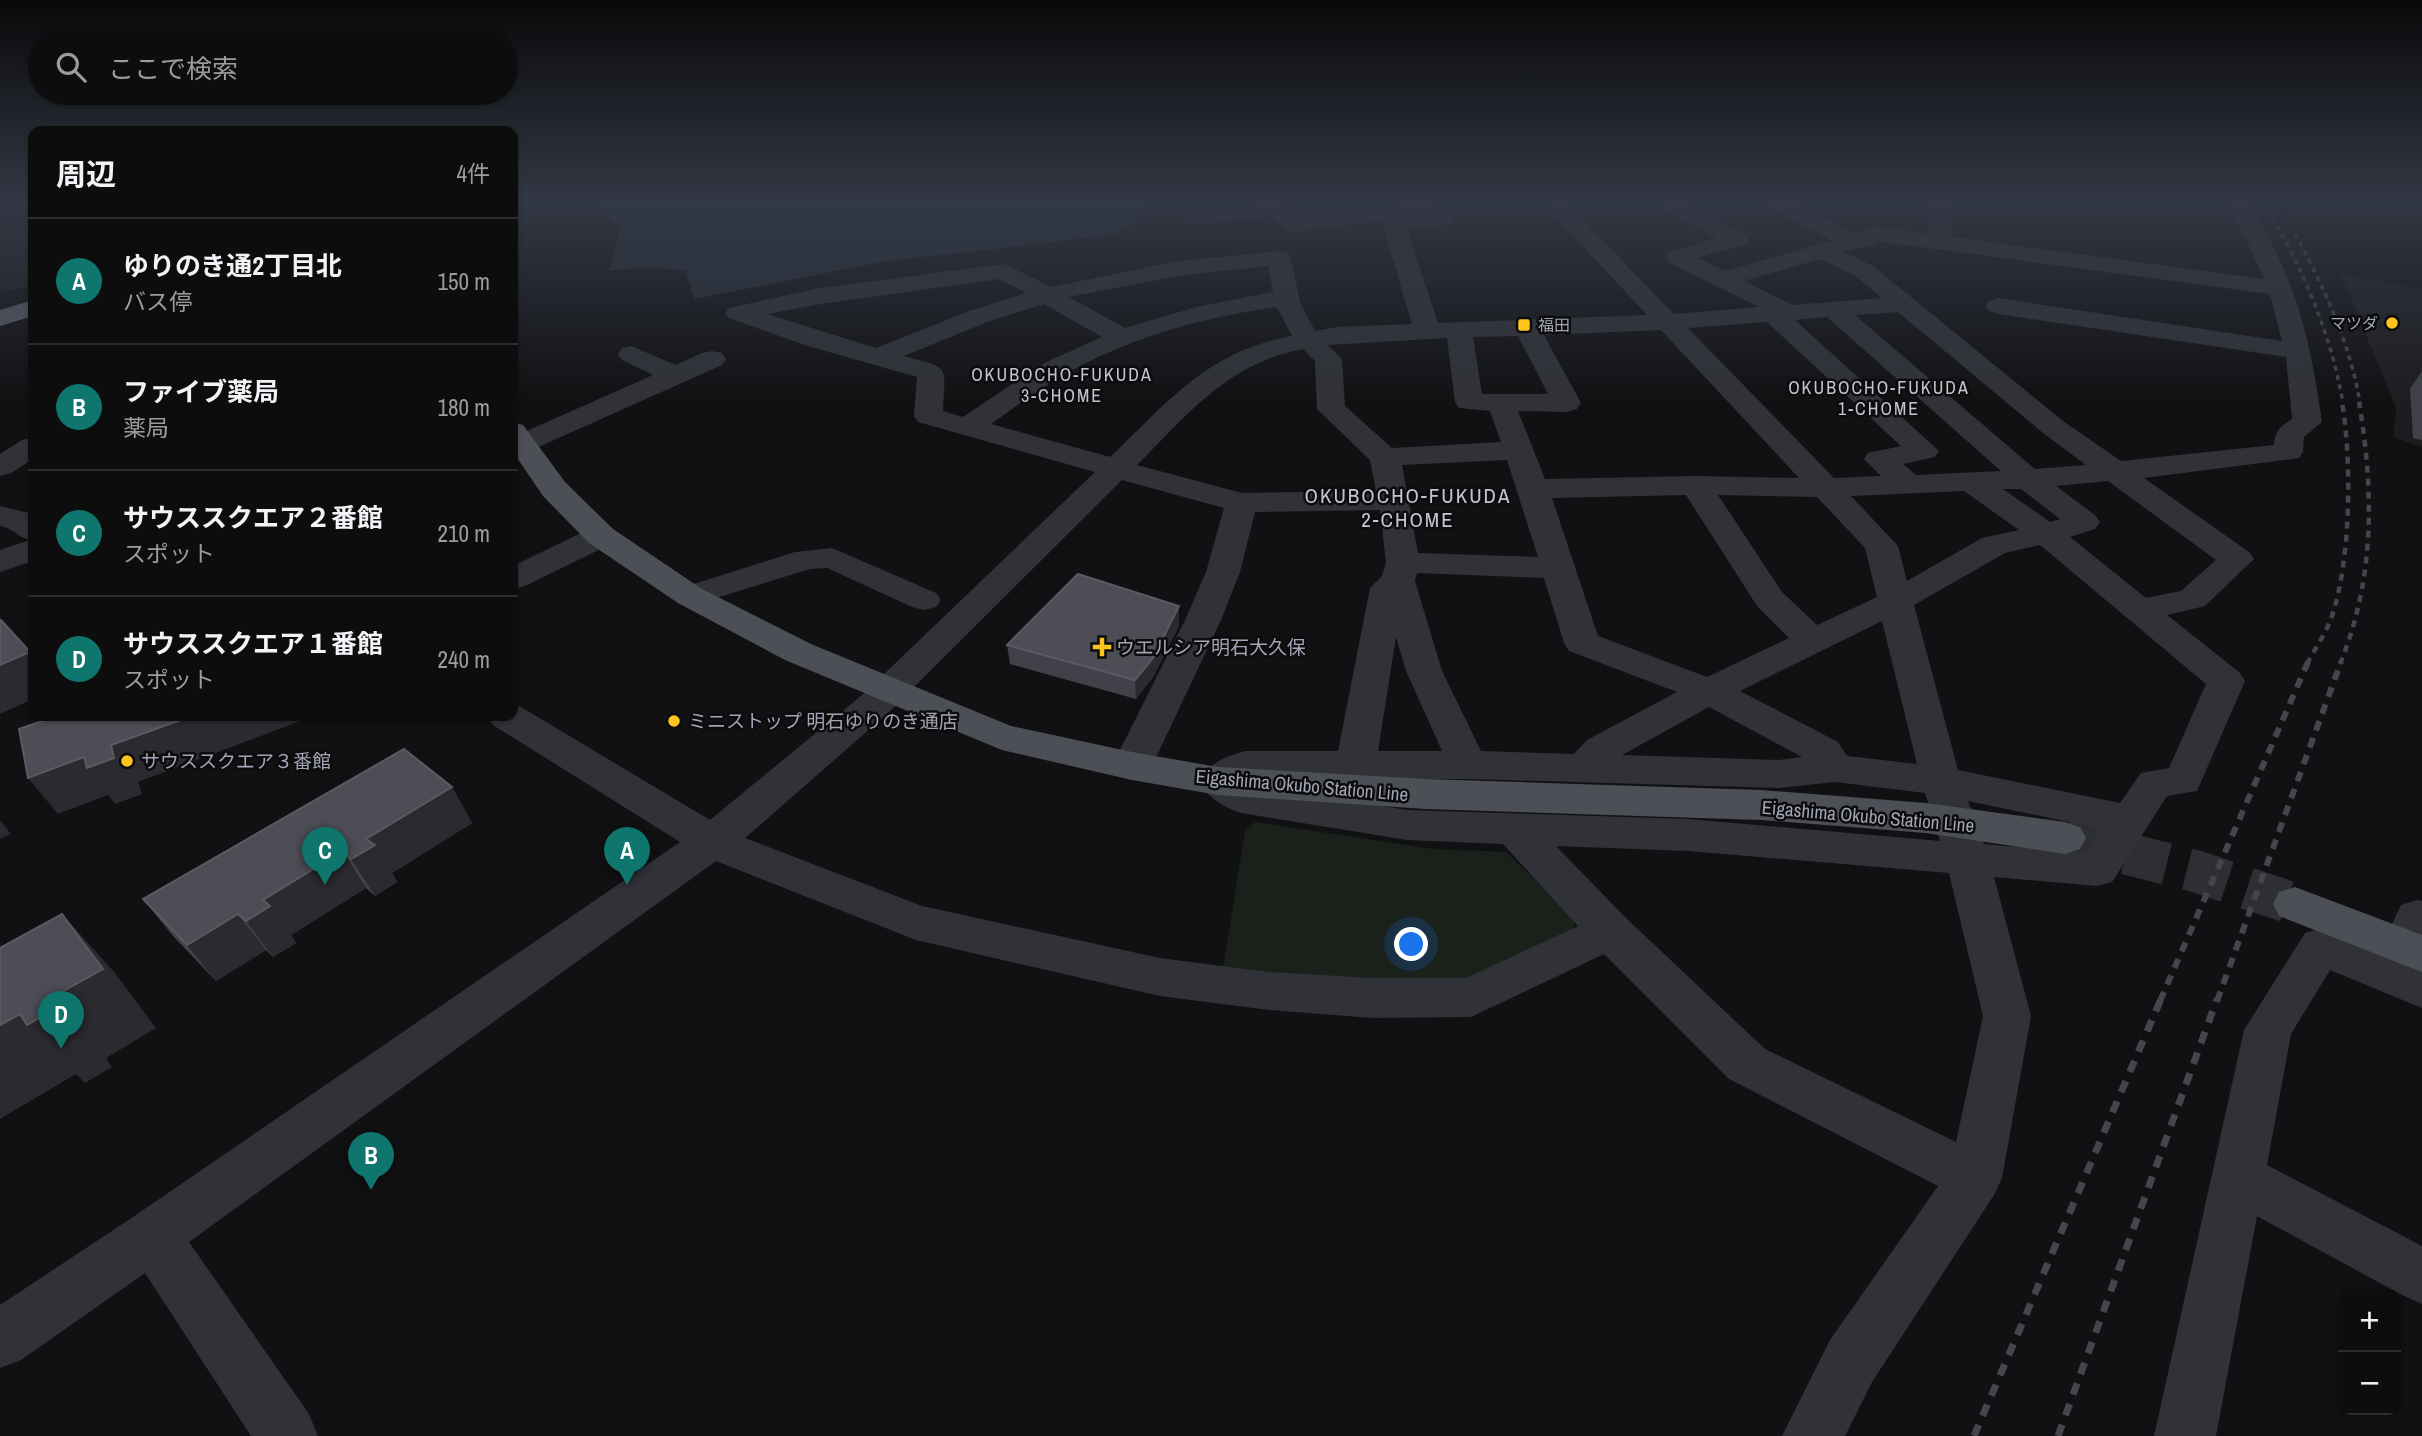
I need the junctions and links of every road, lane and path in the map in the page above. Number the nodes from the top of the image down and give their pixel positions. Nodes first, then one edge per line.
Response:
1 (1178, 268) edge
2 (1281, 268) edge
3 (1407, 268) edge
4 (1615, 268) edge
5 (1701, 268) edge
6 (1763, 268) edge
7 (1858, 268) edge
8 (2128, 268) edge
9 (2273, 268) edge
10 (1725, 279) junction
11 (2278, 288) junction
12 (1046, 296) junction
13 (1285, 298) junction
14 (28, 299) edge
15 (1904, 304) junction
16 (1998, 306) dead end
17 (0, 307) edge
18 (28, 310) edge
19 (1832, 310) junction
20 (1782, 314) junction
21 (0, 318) edge
22 (1665, 322) junction
23 (1527, 327) junction
24 (1459, 330) junction
25 (1427, 331) junction
26 (1122, 337) junction
27 (1306, 340) junction
28 (2298, 351) junction
29 (631, 354) dead end
30 (878, 357) junction
31 (712, 359) dead end
32 (676, 375) junction
33 (1501, 403) junction
34 (970, 426) junction
35 (518, 437) edge
36 (28, 449) edge
37 (1519, 450) junction
38 (1385, 457) junction
39 (0, 467) edge
40 (1115, 469) junction
41 (2115, 472) junction
42 (2028, 479) junction
43 (1970, 481) junction
44 (1908, 484) junction
45 (1696, 485) junction
46 (1826, 488) junction
47 (1533, 489) junction
48 (1394, 500) junction
49 (1241, 503) junction
50 (0, 516) edge
51 (28, 525) edge
52 (2046, 534) junction
53 (601, 536) junction
54 (28, 552) edge
55 (0, 562) edge
56 (1558, 568) junction
57 (1401, 571) junction
58 (518, 577) edge
59 (690, 596) junction
60 (924, 600) dead end
61 (1896, 601) junction
62 (2141, 610) junction
63 (1813, 641) junction
64 (888, 691) junction
65 (1709, 691) junction
66 (515, 721) edge
67 (1356, 764) junction
68 (1468, 765) junction
69 (1132, 766) junction
70 (1835, 768) junction
71 (1584, 769) junction
72 (1218, 781) junction
73 (1941, 782) junction
74 (2129, 820) junction
75 (1517, 831) junction
76 (2065, 838) tunnel mouth
77 (712, 842) junction
78 (1968, 858) junction
79 (1610, 931) junction
80 (2415, 951) edge
81 (1975, 1178) junction
82 (2239, 1178) junction
83 (152, 1236) junction
84 (2422, 1276) edge
85 (0, 1339) edge
86 (288, 1436) edge
87 (1813, 1436) edge
88 (2185, 1436) edge

1 - 12 street
2 - 13 street
3 - 25 street
4 - 22 street
5 - 10 street
6 - 10 street
7 - 15 street
8 - 11 street
9 - 11 street
10 - 20 street
11 - 28 street
12 - 26 street
12 - 30 street
12 - 30 street
13 - 26 street
13 - 27 street
14 - 17 highway
15 - 19 street
15 - 41 street
16 - 28 street
18 - 21 highway
19 - 20 street
19 - 42 street
20 - 22 street
20 - 44 street
22 - 23 street
22 - 46 street
23 - 24 street
23 - 33 street
24 - 25 street
24 - 33 street
25 - 27 street
26 - 34 street
27 - 38 street
27 - 40 street
28 - 41 street
29 - 32 street
30 - 34 street
31 - 32 street
32 - 35 street
33 - 37 street
34 - 40 street
35 - 53 main road, Eigashima Okubo Station Line
36 - 39 street
37 - 38 street
37 - 47 street
38 - 48 street
40 - 49 street
40 - 64 street
41 - 42 street
41 - 62 street
42 - 43 street
42 - 52 street
43 - 44 street
43 - 52 street
44 - 46 street
45 - 46 street
45 - 47 street
45 - 63 street
46 - 61 street
47 - 56 street
48 - 49 street
48 - 57 street
49 - 69 street
50 - 51 street
52 - 61 street
52 - 62 street
53 - 58 street
53 - 59 main road, Eigashima Okubo Station Line
54 - 55 street
56 - 57 street
56 - 65 street
57 - 67 street
57 - 68 street
59 - 60 street
59 - 64 main road, Eigashima Okubo Station Line
61 - 63 street
61 - 73 street
62 - 74 street
63 - 65 street
64 - 69 main road, Eigashima Okubo Station Line
64 - 77 street
65 - 70 street
65 - 71 street
66 - 77 street
67 - 68 street
67 - 72 street
68 - 71 street
69 - 72 main road, Eigashima Okubo Station Line
70 - 71 street
70 - 73 street
72 - 75 street
72 - 76 main road, Eigashima Okubo Station Line
73 - 74 street
73 - 78 street
74 - 78 street
75 - 78 street
75 - 79 street
77 - 79 street
77 - 83 street
78 - 81 street
79 - 81 street
80 - 82 street
81 - 87 street
82 - 84 street
82 - 88 street
83 - 85 street
83 - 86 street

